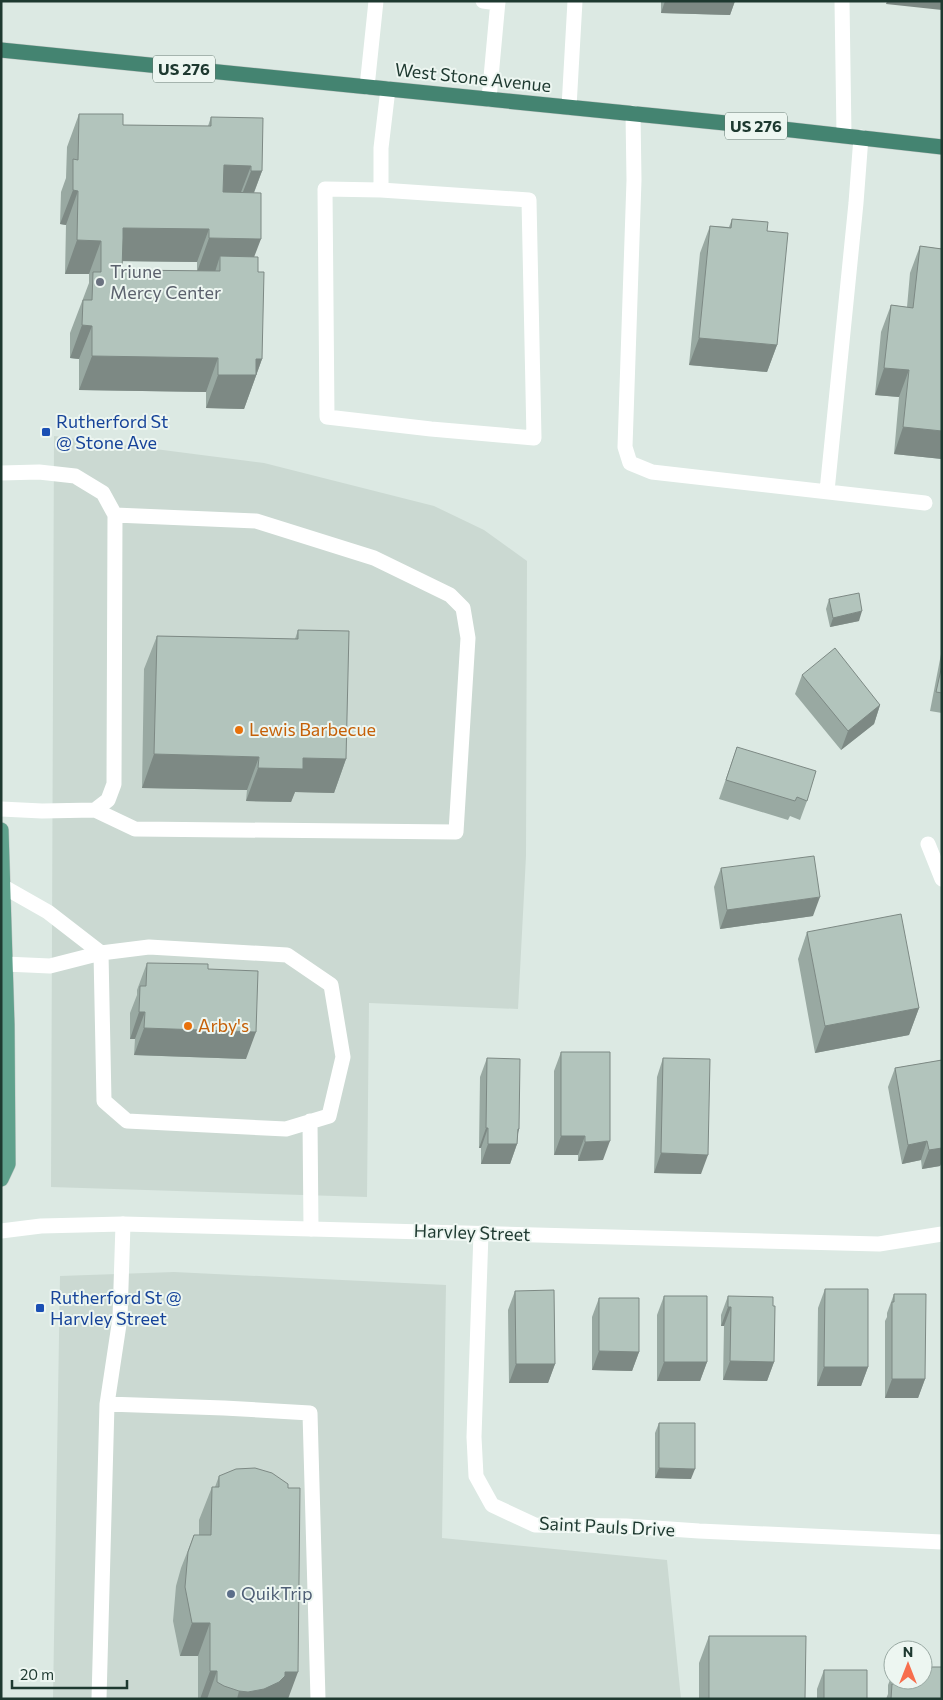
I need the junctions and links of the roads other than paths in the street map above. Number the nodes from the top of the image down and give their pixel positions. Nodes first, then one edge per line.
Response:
1 (376, 1) edge
2 (482, 1) edge
3 (575, 1) edge
4 (842, 1) edge
5 (498, 2) edge
6 (1, 50) edge
7 (367, 87) junction
8 (388, 89) junction
9 (489, 99) junction
10 (569, 107) junction
11 (633, 113) junction
12 (844, 136) junction
13 (861, 137) junction
14 (942, 146) edge
15 (381, 190) junction
16 (1, 473) edge
17 (827, 491) junction
18 (925, 502) dead end
19 (115, 515) junction
20 (1, 809) edge
21 (95, 810) junction
22 (1, 830) edge
23 (928, 844) dead end
24 (942, 879) edge
25 (4, 887) junction
26 (101, 954) junction
27 (5, 964) junction
28 (310, 1121) junction
29 (1, 1179) edge
30 (123, 1224) junction
31 (311, 1229) junction
32 (1, 1231) edge
33 (481, 1233) junction
34 (942, 1234) edge
35 (107, 1404) junction
36 (942, 1542) edge
37 (99, 1699) edge
38 (318, 1699) edge

1 - 7 street
2 - 5 street
3 - 10 street
4 - 12 street
5 - 9 street
6 - 7 highway, West Stone Avenue / US 276
7 - 8 highway, West Stone Avenue / US 276
8 - 9 highway, West Stone Avenue / US 276
8 - 15 street
9 - 10 highway, West Stone Avenue / US 276
10 - 11 highway, West Stone Avenue / US 276
11 - 12 highway, West Stone Avenue / US 276
11 - 17 street
12 - 13 highway, West Stone Avenue / US 276
13 - 14 highway, West Stone Avenue / US 276
13 - 17 street
15 - 15 street
16 - 19 street
17 - 18 street
19 - 21 street
19 - 21 street
20 - 21 street
22 - 25 main road
23 - 24 street
25 - 26 street
25 - 27 main road
26 - 27 street
26 - 28 street
26 - 28 street
27 - 29 main road
28 - 31 street
30 - 31 street, Harvley Street
30 - 32 street, Harvley Street
30 - 35 street
31 - 33 street, Harvley Street
33 - 34 street, Harvley Street
33 - 36 street, Saint Pauls Drive
35 - 37 street
35 - 38 street

